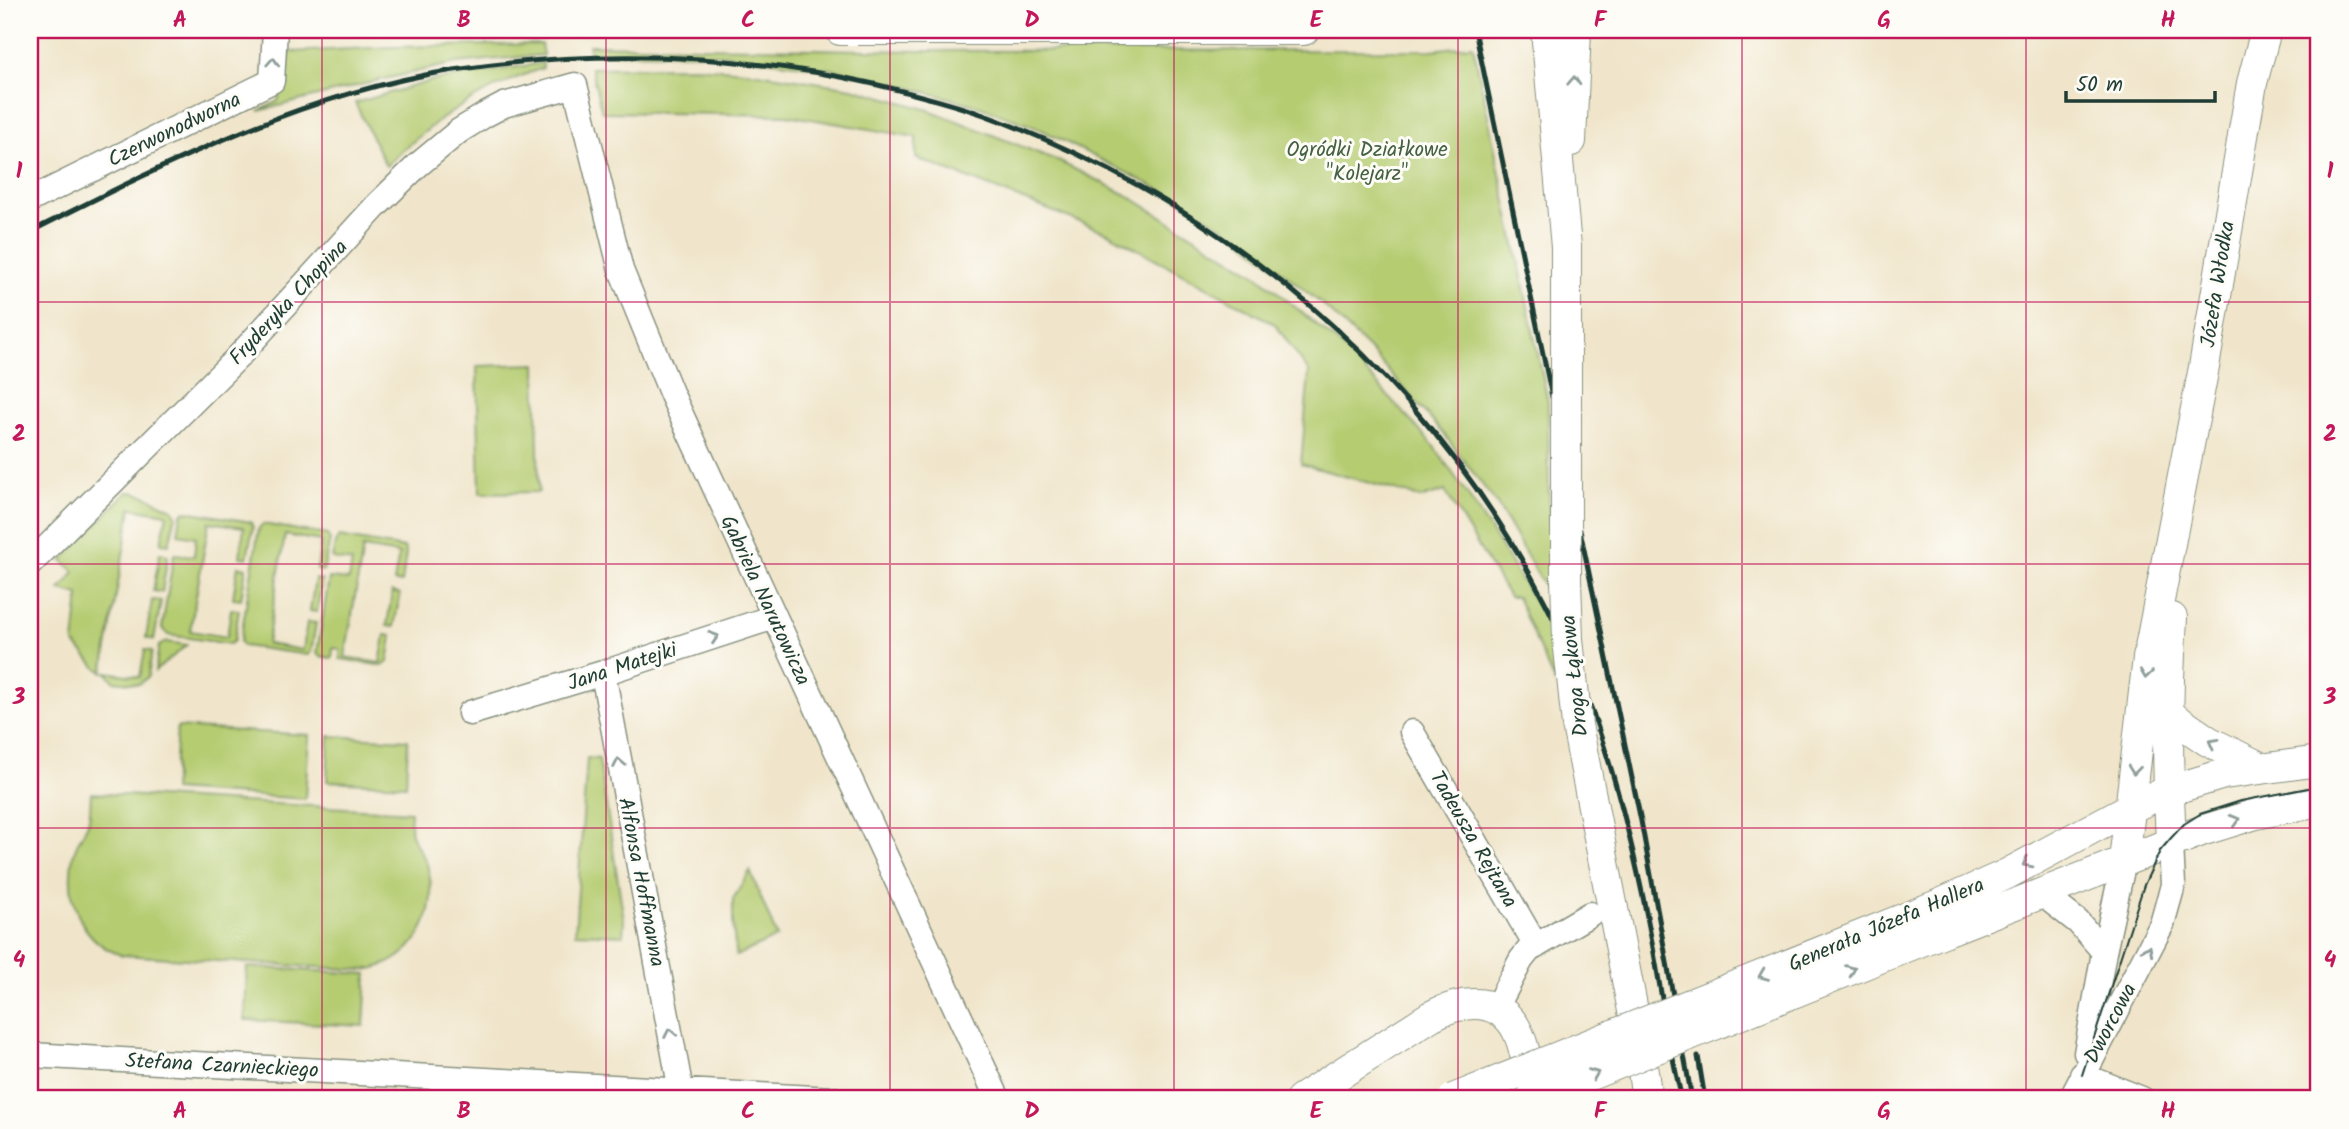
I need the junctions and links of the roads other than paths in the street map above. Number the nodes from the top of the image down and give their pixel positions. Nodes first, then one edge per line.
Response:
1 (275, 30) edge
2 (840, 30) edge
3 (958, 30) edge
4 (1304, 30) edge
5 (1545, 30) edge
6 (1576, 30) edge
7 (2255, 30) edge
8 (2266, 30) edge
9 (2252, 83) junction
10 (575, 85) joint
11 (30, 200) edge
12 (1566, 247) junction
13 (2182, 485) junction
14 (30, 565) edge
15 (774, 617) junction
16 (603, 674) junction
17 (470, 713) dead end
18 (2170, 715) junction
19 (1412, 732) dead end
20 (2319, 761) edge
21 (2260, 767) junction
22 (2168, 791) junction
23 (2319, 801) edge
24 (2130, 808) junction
25 (2171, 843) junction
26 (2124, 861) junction
27 (2041, 893) junction
28 (1590, 914) dead end
29 (1946, 917) junction
30 (1536, 946) junction
31 (2104, 952) junction
32 (1495, 1010) junction
33 (30, 1055) edge
34 (2082, 1075) junction
35 (681, 1091) junction
36 (992, 1097) edge
37 (833, 1099) edge
38 (1301, 1099) edge
39 (1453, 1099) edge
40 (1532, 1099) edge
41 (1647, 1099) edge
42 (2071, 1099) edge
43 (2142, 1099) edge

11 -> 1 street, Czerwonodworna
2 - 3 main road
3 - 4 main road
5 - 12 main road, Droga Łąkowa
12 -> 6 main road, Droga Łąkowa
7 - 9 main road, Józefa Włodka
8 - 9 main road, Józefa Włodka
9 - 13 main road, Józefa Włodka
10 - 14 street, Fryderyka Chopina
10 - 15 street, Gabriela Narutowicza
12 - 41 main road, Droga Łąkowa, bridge
13 - 18 main road, Józefa Włodka
13 -> 24 main road, Józefa Włodka
16 -> 15 street, Jana Matejki
15 - 36 street, Gabriela Narutowicza
16 - 17 street, Jana Matejki
35 -> 16 street, Alfonsa Hoffmanna
21 -> 18 main road
18 - 22 main road, Józefa Włodka
19 - 30 street, Tadeusza Rejtana
20 - 21 main road, Generała Józefa Hallera
21 - 22 main road, Generała Józefa Hallera
22 - 24 main road, Generała Józefa Hallera
22 - 25 main road, Józefa Włodka
25 -> 23 main road, Generała Józefa Hallera
24 - 26 main road, Józefa Włodka
24 -> 29 main road, Generała Józefa Hallera
25 - 26 main road, Generała Józefa Hallera
34 -> 25 street, Dworcowa
26 - 27 main road, Generała Józefa Hallera
26 - 31 street, Dworcowa
27 - 29 main road, Generała Józefa Hallera
27 - 31 street
28 - 30 street
29 -> 39 main road, Generała Józefa Hallera, bridge
40 -> 29 main road, Generała Józefa Hallera, bridge
30 - 32 street
31 - 34 street, Dworcowa
32 - 38 main road
32 - 40 main road
33 - 35 street, Stefana Czarnieckiego
34 - 42 street
34 - 43 street
35 - 37 street, Stefana Czarnieckiego

